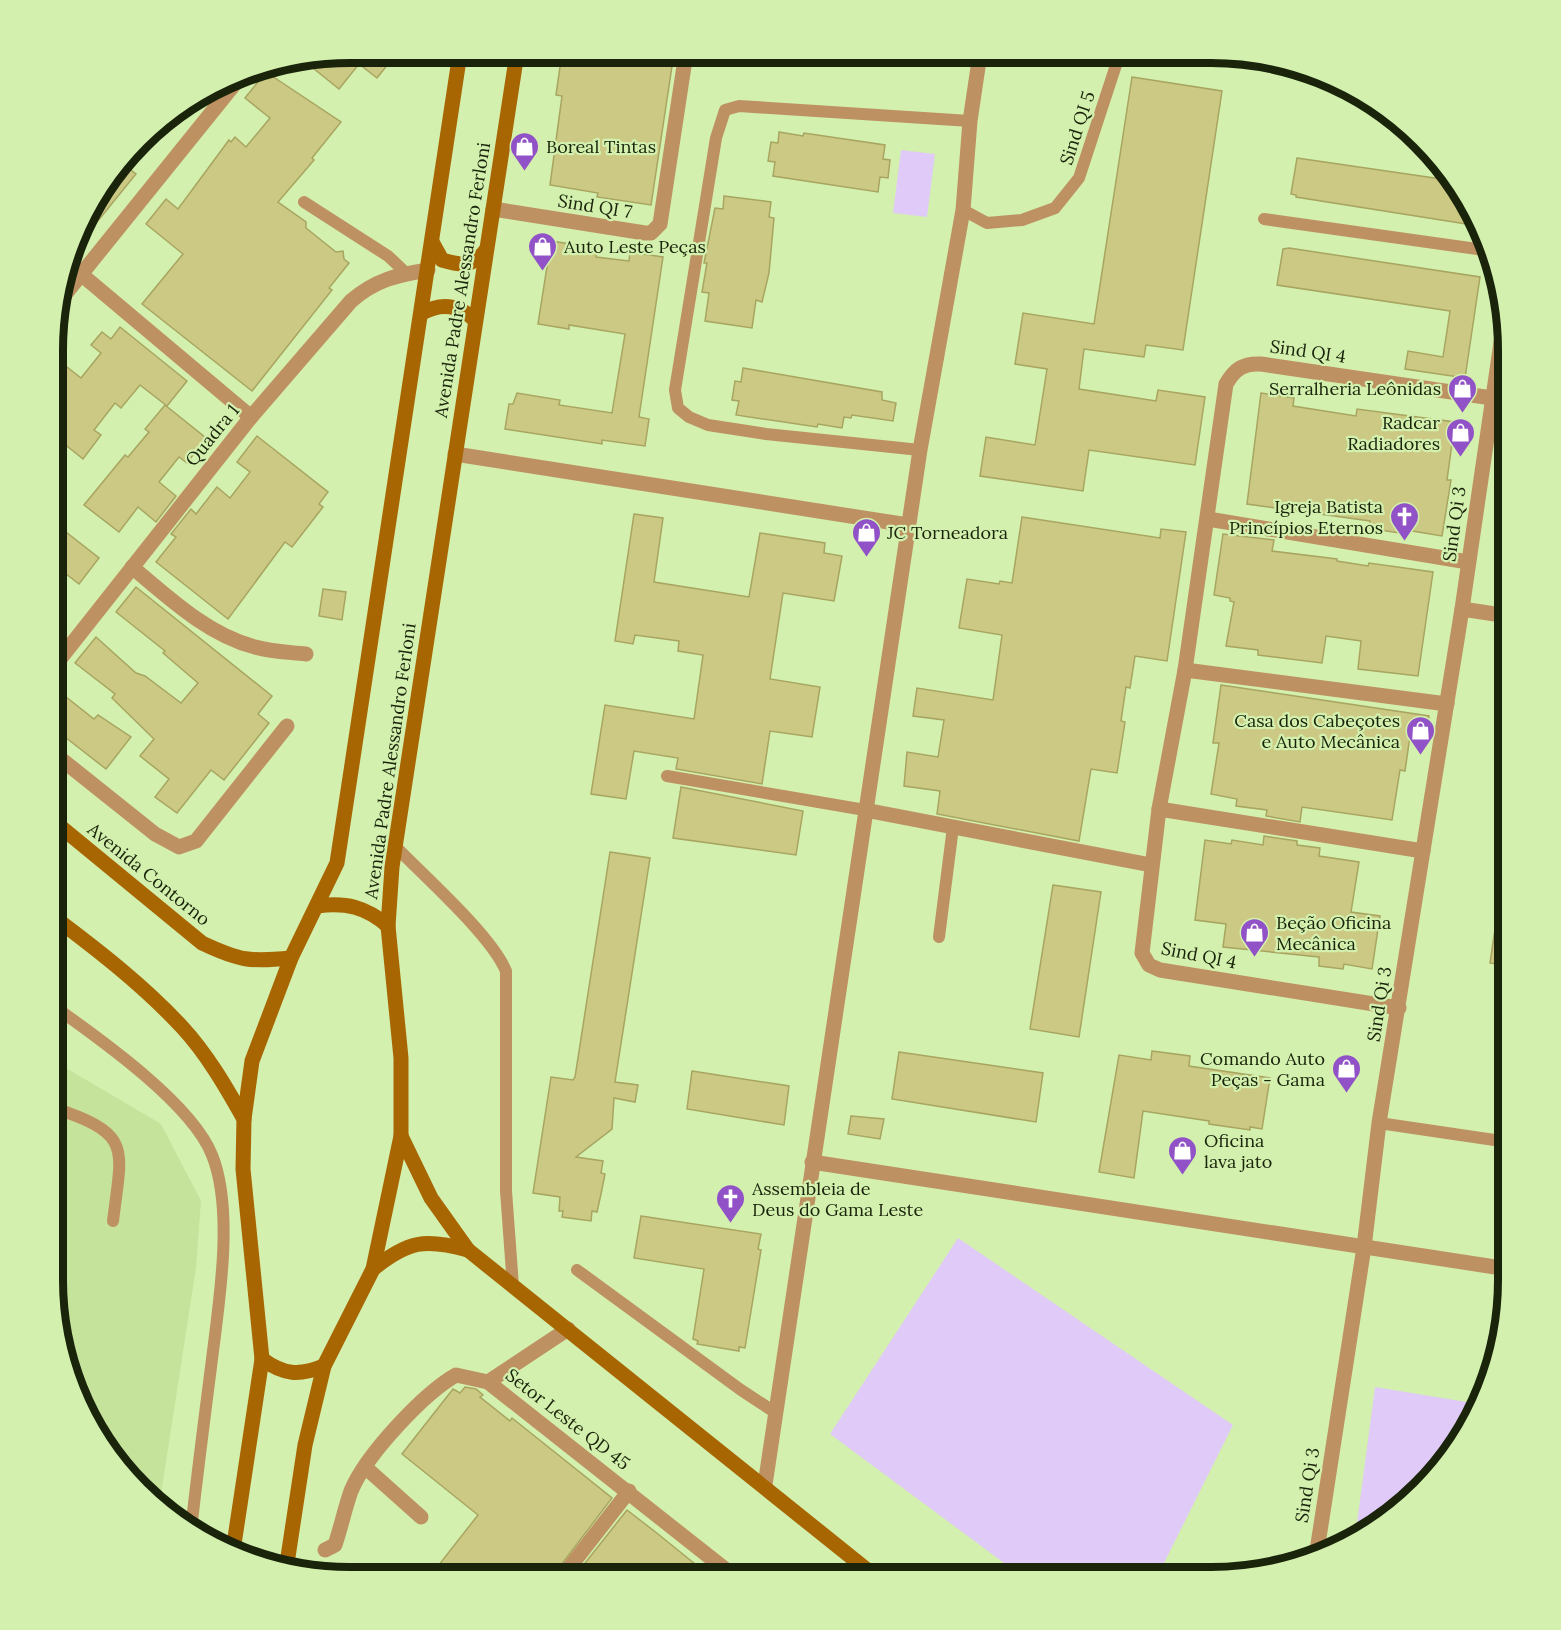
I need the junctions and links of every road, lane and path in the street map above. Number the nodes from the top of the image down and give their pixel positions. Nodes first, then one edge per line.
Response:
1 (459, 63) edge
2 (516, 63) edge
3 (684, 63) edge
4 (979, 63) edge
5 (1117, 63) edge
6 (230, 90) edge
7 (970, 121) junction
8 (304, 202) dead end
9 (494, 209) junction
10 (963, 210) junction
11 (1264, 219) dead end
12 (432, 242) junction
13 (1480, 249) edge
14 (486, 250) junction
15 (75, 269) edge
16 (428, 270) junction
17 (405, 273) junction
18 (82, 274) junction
19 (70, 288) edge
20 (422, 313) junction
21 (475, 320) junction
22 (1498, 360) edge
23 (1492, 398) junction
24 (251, 417) junction
25 (920, 450) junction
26 (454, 454) junction
27 (1208, 519) junction
28 (908, 525) junction
29 (1468, 562) junction
30 (132, 567) junction
31 (1462, 609) junction
32 (1498, 614) edge
33 (306, 654) dead end
34 (63, 655) edge
35 (1185, 670) junction
36 (1447, 704) junction
37 (287, 726) dead end
38 (63, 761) edge
39 (667, 776) dead end
40 (1159, 809) junction
41 (865, 810) junction
42 (953, 827) junction
43 (63, 829) edge
44 (396, 847) junction
45 (1423, 851) junction
46 (1151, 865) junction
47 (317, 906) junction
48 (63, 924) edge
49 (388, 926) junction
50 (939, 937) dead end
51 (291, 958) junction
52 (1399, 1008) junction
53 (63, 1013) edge
54 (63, 1111) edge
55 (244, 1119) junction
56 (1380, 1123) junction
57 (401, 1136) junction
58 (1498, 1141) edge
59 (812, 1162) junction
60 (113, 1221) dead end
61 (1364, 1247) junction
62 (468, 1250) junction
63 (1498, 1267) edge
64 (373, 1269) junction
65 (577, 1270) dead end
66 (513, 1286) junction
67 (568, 1329) junction
68 (262, 1359) junction
69 (324, 1366) junction
70 (488, 1382) junction
71 (776, 1413) junction
72 (365, 1467) junction
73 (765, 1485) junction
74 (630, 1491) junction
75 (421, 1517) dead end
76 (192, 1520) edge
77 (234, 1542) edge
78 (1318, 1546) edge
79 (326, 1550) dead end
80 (287, 1560) edge
81 (856, 1561) junction
82 (570, 1567) edge
83 (723, 1567) edge
84 (852, 1567) edge
85 (864, 1567) edge

1 - 12 main road, Avenida Padre Alessandro Ferloni
2 - 9 main road, Avenida Padre Alessandro Ferloni
3 - 9 street, Sind QI 7
4 - 7 street
5 - 10 lane, Sind QI 5
6 - 18 street
7 - 10 street
7 - 25 lane
8 - 17 lane
9 - 14 main road, Avenida Padre Alessandro Ferloni
10 - 25 street
11 - 13 lane
12 - 14 main road
12 - 16 main road, Avenida Padre Alessandro Ferloni
14 - 21 main road, Avenida Padre Alessandro Ferloni
15 - 18 street
16 - 17 street, Quadra 1
16 - 20 main road, Avenida Padre Alessandro Ferloni
17 - 24 street, Quadra 1
18 - 19 street
18 - 24 street
20 - 21 main road
20 - 47 main road, Avenida Padre Alessandro Ferloni
21 - 26 main road, Avenida Padre Alessandro Ferloni
22 - 23 street, Sind Qi 3
23 - 27 street, Sind QI 4
23 - 29 street, Sind Qi 3
24 - 30 street, Quadra 1
25 - 28 street
26 - 28 street
26 - 44 main road, Avenida Padre Alessandro Ferloni
27 - 29 street
27 - 35 street, Sind QI 4
28 - 41 street
29 - 31 street, Sind Qi 3
30 - 33 street
30 - 34 street, Quadra 1
31 - 32 street
31 - 36 street, Sind Qi 3
35 - 36 street
35 - 40 street, Sind QI 4
36 - 45 street, Sind Qi 3
37 - 38 street
39 - 41 lane
40 - 45 street
40 - 46 street, Sind QI 4
41 - 42 street
41 - 59 street
42 - 46 street
42 - 50 lane
43 - 51 main road, Avenida Contorno
44 - 49 main road, Avenida Padre Alessandro Ferloni
44 - 66 lane
45 - 52 street, Sind Qi 3
46 - 52 street, Sind QI 4
47 - 49 main road
47 - 51 main road, Avenida Padre Alessandro Ferloni
48 - 55 main road
49 - 57 main road, Avenida Padre Alessandro Ferloni
51 - 55 main road, Avenida Padre Alessandro Ferloni
52 - 56 street, Sind Qi 3
53 - 76 lane
54 - 60 lane
55 - 68 main road, Avenida Padre Alessandro Ferloni
56 - 58 lane
56 - 61 street, Sind Qi 3
57 - 62 main road
57 - 64 main road, Avenida Padre Alessandro Ferloni
59 - 61 street
59 - 71 street
61 - 63 street
61 - 78 street, Sind Qi 3
62 - 64 main road
62 - 66 main road
64 - 69 main road, Avenida Padre Alessandro Ferloni
65 - 71 lane
66 - 67 main road
67 - 70 street
67 - 73 main road
68 - 69 main road
68 - 77 main road, Avenida Padre Alessandro Ferloni
69 - 80 main road, Avenida Padre Alessandro Ferloni
70 - 72 street, Setor Leste QD 45
70 - 74 street, Setor Leste QD 45
71 - 73 street
72 - 75 street
72 - 79 street, Setor Leste QD 45
73 - 81 main road
74 - 82 street, Setor Leste QD 45
74 - 83 street, Setor Leste QD 45
81 - 84 street
81 - 85 main road

